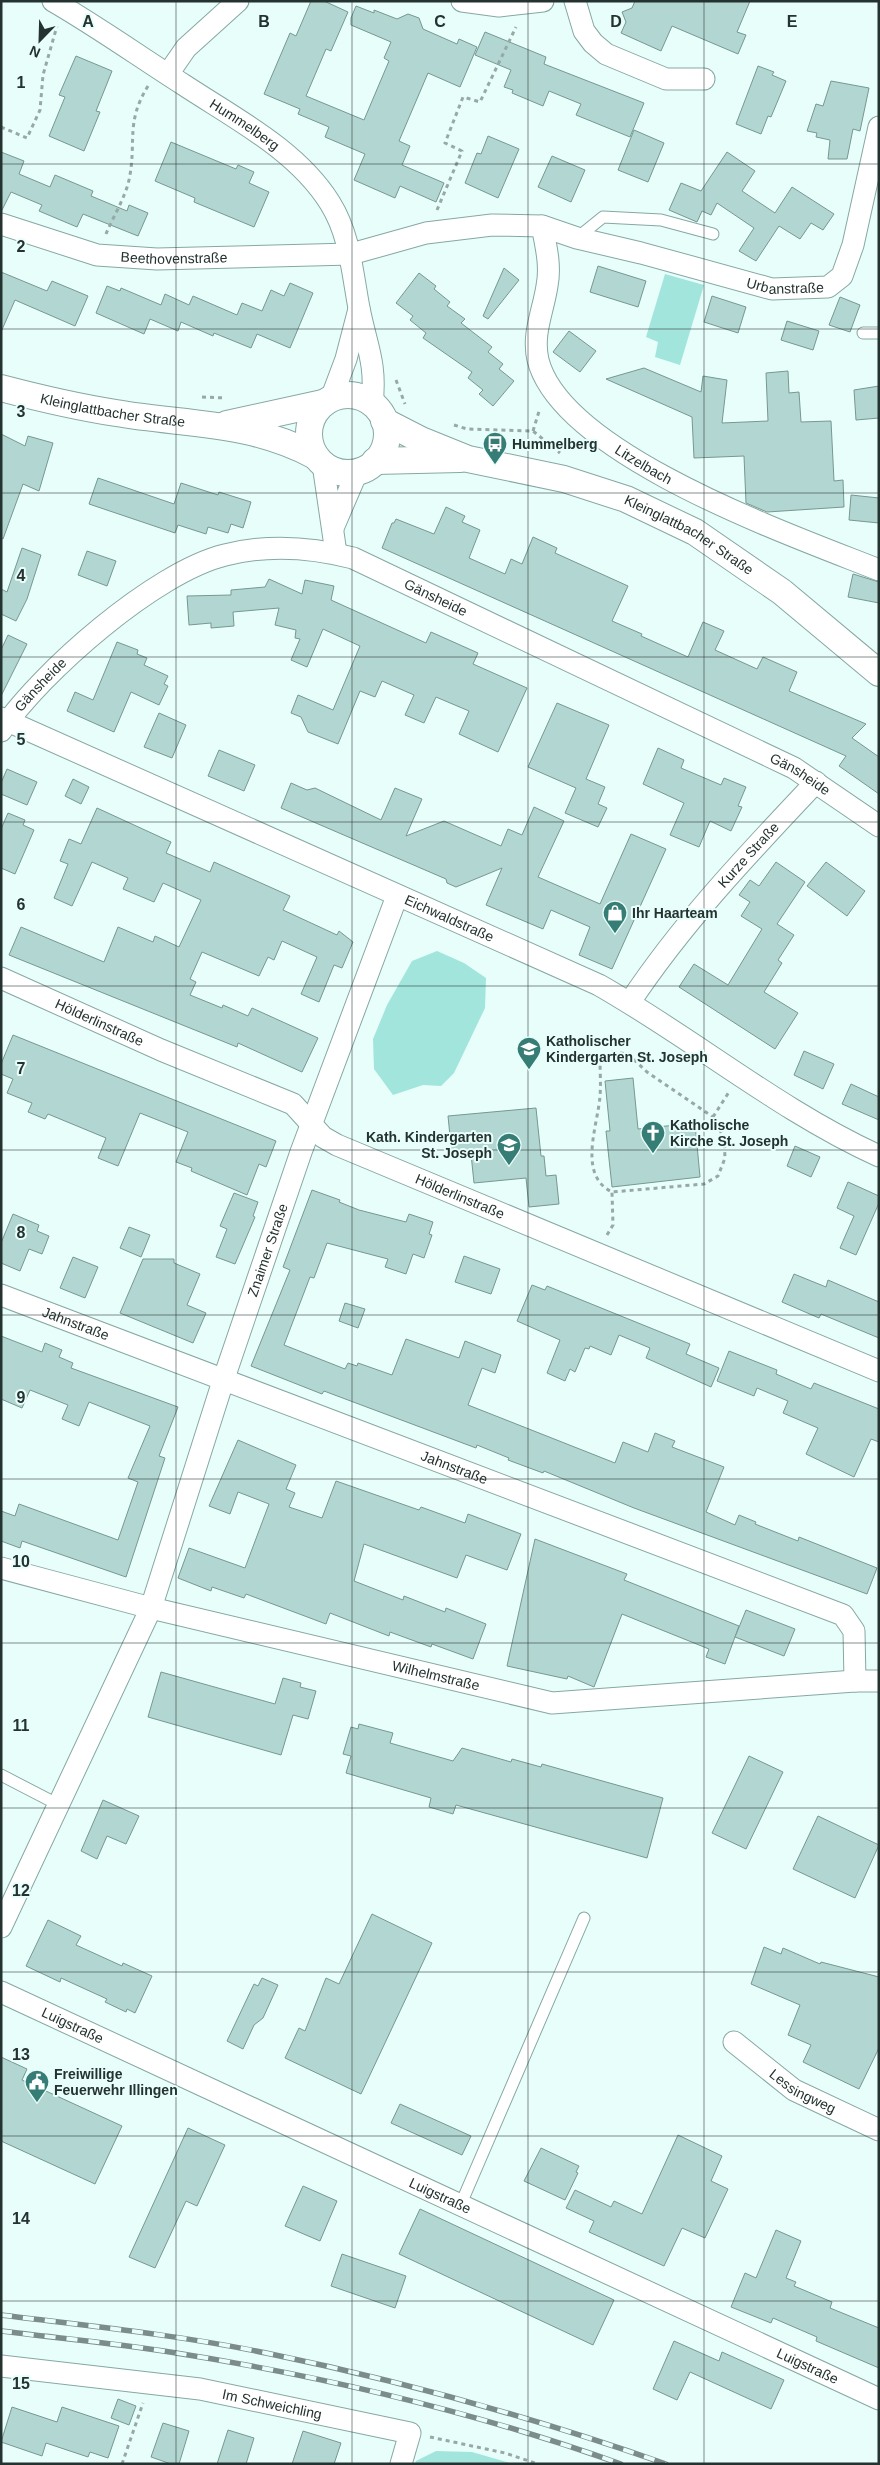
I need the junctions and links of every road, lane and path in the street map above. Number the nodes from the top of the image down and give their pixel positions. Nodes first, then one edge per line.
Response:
1 (53, 1) edge
2 (238, 1) edge
3 (462, 1) edge
4 (575, 1) edge
5 (535, 3) edge
6 (55, 30) dead end
7 (168, 74) junction
8 (704, 79) dead end
9 (138, 101) dead end
10 (1, 127) edge
11 (879, 127) edge
12 (1, 224) edge
13 (542, 226) junction
14 (426, 233) junction
15 (713, 234) dead end
16 (577, 238) junction
17 (351, 254) junction
18 (97, 255) junction
19 (359, 308) junction
20 (863, 333) dead end
21 (879, 333) edge
22 (373, 361) junction
23 (1, 388) edge
24 (200, 397) dead end
25 (235, 398) dead end
26 (327, 401) junction
27 (412, 409) dead end
28 (378, 412) junction
29 (448, 424) dead end
30 (224, 425) junction
31 (568, 458) dead end
32 (468, 459) junction
33 (319, 460) junction
34 (366, 466) junction
35 (333, 528) junction
36 (336, 553) junction
37 (879, 570) edge
38 (879, 673) edge
39 (3, 724) edge
40 (816, 782) junction
41 (879, 826) edge
42 (397, 896) junction
43 (1, 978) edge
44 (630, 1002) junction
45 (313, 1125) junction
46 (879, 1156) edge
47 (612, 1192) junction
48 (595, 1254) junction
49 (1, 1295) edge
50 (879, 1371) edge
51 (224, 1378) junction
52 (1, 1568) edge
53 (151, 1608) junction
54 (855, 1681) junction
55 (879, 1681) edge
56 (1, 1775) edge
57 (59, 1805) junction
58 (584, 1918) dead end
59 (1, 1927) edge
60 (1, 1992) edge
61 (734, 2042) dead end
62 (879, 2130) edge
63 (460, 2206) junction
64 (1, 2366) edge
65 (150, 2383) junction
66 (879, 2399) edge
67 (410, 2433) junction
68 (122, 2464) edge
69 (401, 2464) edge
70 (538, 2464) edge

1 - 7 street, Hummelberg
2 - 7 street
3 - 5 street
4 - 8 street
5 - 14 path
6 - 10 path
7 - 17 street, Hummelberg
9 - 18 path
11 - 16 street, Urbanstraße
12 - 18 street, Beethovenstraße
13 - 14 street, Urbanstraße
13 - 16 street, Urbanstraße
13 - 37 street, Litzelbach
14 - 17 street, Urbanstraße
15 - 16 lane
17 - 18 street, Beethovenstraße
17 - 19 street, Hummelberg
19 - 22 street, Hummelberg
19 - 26 street, Hummelberg
20 - 21 lane
22 - 27 path
22 - 28 street, Hummelberg
23 - 30 street, Kleinglattbacher Straße
24 - 25 path
26 - 28 street, Kleinglattbacher Straße
26 - 30 street, Kleinglattbacher Straße
26 - 33 street
28 - 32 street, Kleinglattbacher Straße
28 - 34 street
29 - 31 path
30 - 33 street, Kleinglattbacher Straße
32 - 34 street, Kleinglattbacher Straße
32 - 38 street, Kleinglattbacher Straße
33 - 34 street, Kleinglattbacher Straße
33 - 35 street
34 - 35 street
35 - 36 street
36 - 39 street, Gänsheide
36 - 40 street, Gänsheide
39 - 42 street, Eichwaldstraße
40 - 41 street, Gänsheide
40 - 44 street, Kurze Straße
42 - 44 street, Eichwaldstraße
42 - 45 street, Znaimer Straße
43 - 45 street, Hölderlinstraße
44 - 46 street, Eichwaldstraße
45 - 48 street, Hölderlinstraße
45 - 51 street, Znaimer Straße
47 - 47 path
47 - 48 path
48 - 50 street, Hölderlinstraße
49 - 51 street, Jahnstraße
51 - 53 street, Znaimer Straße
51 - 54 street, Jahnstraße
52 - 53 street, Wilhelmstraße
53 - 54 street, Wilhelmstraße
53 - 57 street
54 - 55 street, Wilhelmstraße
56 - 57 lane
57 - 59 street
58 - 63 lane
60 - 63 street, Luigstraße
61 - 62 street, Lessingweg
63 - 66 street, Luigstraße
64 - 65 street, Im Schweichling
65 - 67 street, Im Schweichling
65 - 68 path
67 - 69 street
67 - 70 path

